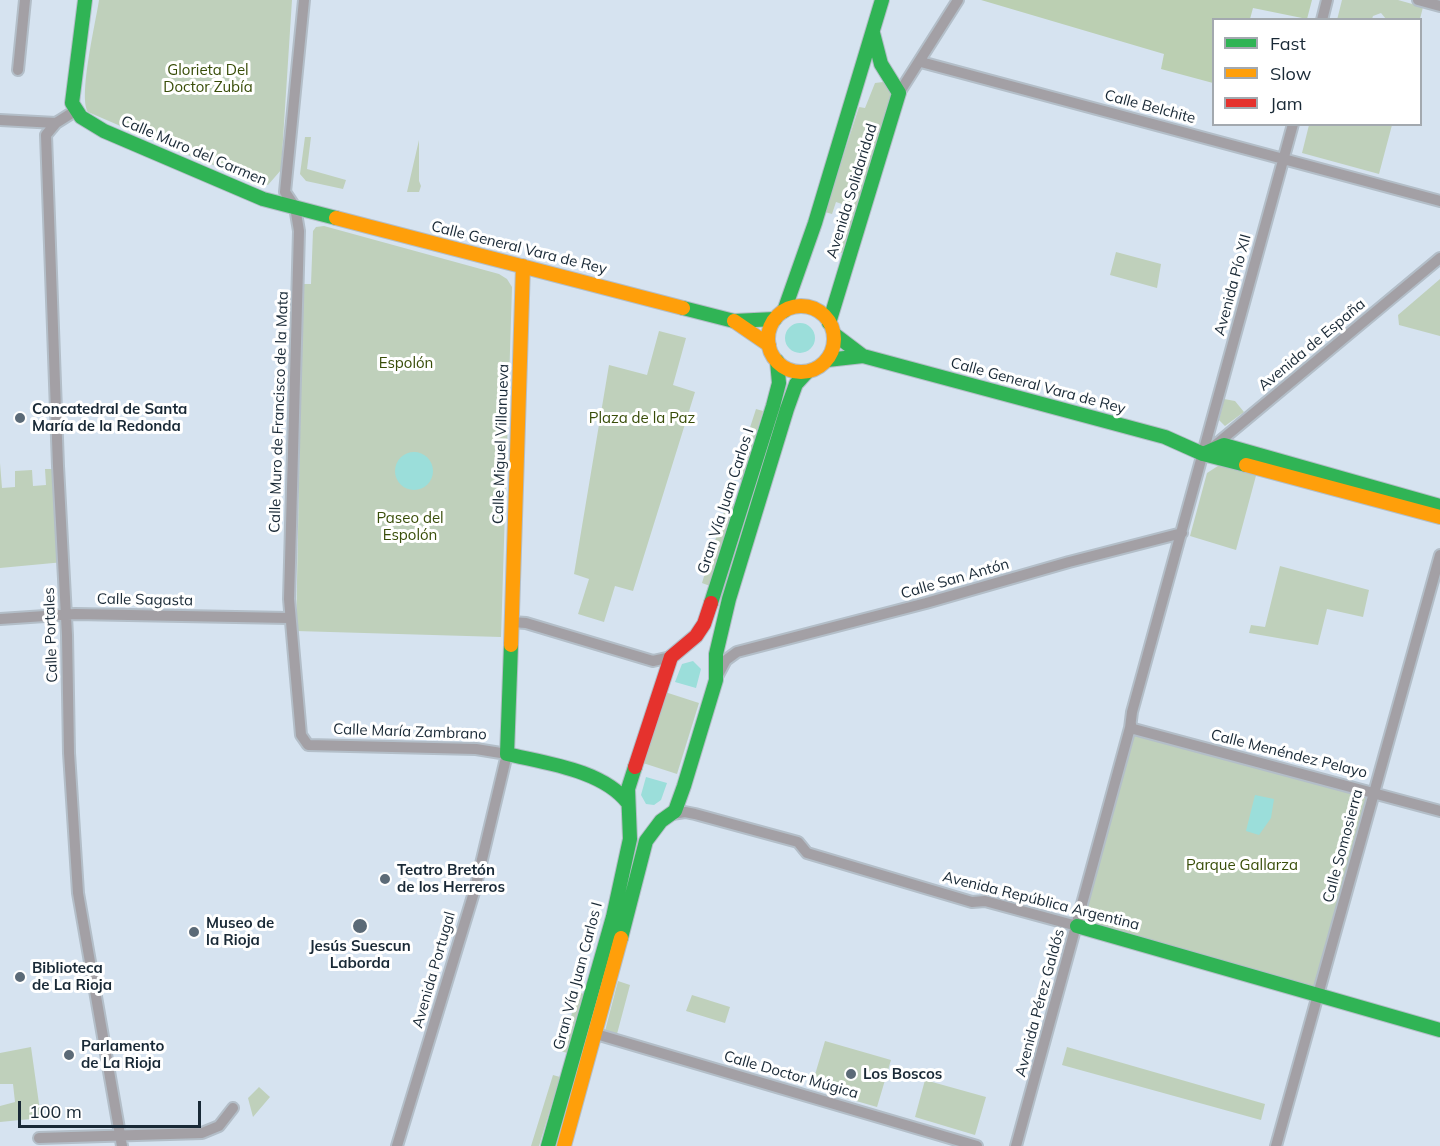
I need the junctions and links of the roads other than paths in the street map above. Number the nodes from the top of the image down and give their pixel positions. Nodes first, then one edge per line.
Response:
1 (25, 0) edge
2 (85, 0) edge
3 (304, 0) edge
4 (882, 0) edge
5 (958, 0) edge
6 (1327, 0) edge
7 (1418, 0) edge
8 (1440, 6) edge
9 (1322, 18) edge
10 (873, 30) junction
11 (921, 62) junction
12 (18, 70) dead end
13 (886, 73) junction
14 (857, 82) junction
15 (899, 93) junction
16 (79, 115) junction
17 (0, 120) edge
18 (56, 123) junction
19 (1292, 126) edge
20 (1283, 158) junction
21 (1440, 201) edge
22 (295, 207) junction
23 (1440, 258) edge
24 (523, 266) junction
25 (779, 315) junction
26 (734, 321) junction
27 (831, 328) junction
28 (769, 345) junction
29 (863, 356) junction
30 (827, 360) junction
31 (777, 362) junction
32 (807, 372) junction
33 (1203, 454) junction
34 (1440, 506) edge
35 (1440, 517) edge
36 (1182, 533) junction
37 (1440, 555) edge
38 (66, 614) junction
39 (290, 618) junction
40 (0, 619) edge
41 (512, 622) junction
42 (720, 638) junction
43 (686, 644) junction
44 (728, 654) junction
45 (671, 657) junction
46 (641, 658) junction
47 (662, 681) junction
48 (1130, 728) junction
49 (308, 745) joint
50 (507, 754) junction
51 (630, 782) junction
52 (613, 788) junction
53 (1373, 791) junction
54 (630, 808) junction
55 (1440, 811) edge
56 (666, 818) junction
57 (1077, 926) junction
58 (1318, 995) junction
59 (1440, 1030) edge
60 (596, 1034) junction
61 (233, 1108) dead end
62 (39, 1138) dead end
63 (121, 1140) edge
64 (397, 1146) edge
65 (548, 1146) edge
66 (564, 1146) edge
67 (977, 1146) edge
68 (1016, 1146) edge
69 (1276, 1146) edge

1 - 12 street
2 - 16 main road
3 - 22 street, Calle Muro de Francisco de la Mata
4 - 10 main road, Avenida Solidaridad
5 - 11 street
6 - 9 street
7 - 8 street
10 - 13 main road, Avenida Solidaridad
10 - 14 main road, Avenida Solidaridad
11 - 15 street
11 - 20 street, Calle Belchite
13 - 14 main road
13 - 15 main road, Avenida Solidaridad
14 - 25 main road, Avenida Solidaridad
15 - 27 main road, Avenida Solidaridad
16 - 18 street
16 - 22 main road, Calle Muro del Carmen
17 - 18 street
18 - 38 street, Calle Portales
19 - 20 street, Avenida Pío XII
20 - 21 street, Calle Belchite
20 - 33 street, Avenida Pío XII
22 - 24 main road, Calle General Vara de Rey
22 - 39 street, Calle Muro de Francisco de la Mata
23 - 33 street, Avenida de España
24 - 26 main road, Calle General Vara de Rey
24 - 41 main road, Calle Miguel Villanueva
25 - 26 main road, Calle General Vara de Rey
25 - 27 main road
25 - 28 main road
26 - 28 main road, Calle General Vara de Rey
27 - 29 main road, Calle General Vara de Rey
27 - 30 main road
28 - 31 main road
29 - 30 main road, Calle General Vara de Rey
29 - 33 main road, Calle General Vara de Rey
30 - 32 main road
31 - 32 main road
31 - 43 main road, Gran Vía Juan Carlos I
32 - 42 main road, Gran Vía Juan Carlos I
33 - 34 main road
33 - 35 main road, Calle General Vara de Rey
33 - 36 street, Avenida Pérez Galdós
36 - 44 street, Calle San Antón
36 - 48 street, Avenida Pérez Galdós
37 - 53 street, Calle Somosierra
38 - 39 street, Calle Sagasta
38 - 40 street, Calle Sagasta
38 - 63 street, Calle Portales
39 - 49 street, Calle Muro de Francisco de la Mata
41 - 46 street
41 - 50 main road, Avenida Portugal
42 - 44 main road, Gran Vía Juan Carlos I
42 - 44 street
43 - 44 main road
43 - 45 main road, Gran Vía Juan Carlos I
44 - 56 main road, Gran Vía Juan Carlos I
45 - 46 street
45 - 47 main road, Gran Vía Juan Carlos I
46 - 47 street
47 - 51 main road, Gran Vía Juan Carlos I
48 - 53 street, Calle Menéndez Pelayo
48 - 57 street, Avenida Pérez Galdós
49 - 50 street, Calle María Zambrano
50 - 52 main road, Calle María Zambrano
50 - 64 street, Avenida Portugal
51 - 52 main road
51 - 54 main road, Gran Vía Juan Carlos I
52 - 54 main road, Calle María Zambrano
53 - 55 street, Calle Menéndez Pelayo
53 - 58 street, Calle Somosierra
54 - 56 main road
54 - 65 main road, Gran Vía Juan Carlos I
56 - 57 street, Avenida República Argentina
56 - 60 main road, Gran Vía Juan Carlos I
57 - 58 main road, Avenida República Argentina
57 - 68 street, Avenida Pérez Galdós
58 - 59 main road, Avenida República Argentina
58 - 69 street, Calle Somosierra
60 - 66 main road, Gran Vía Juan Carlos I
60 - 67 street, Calle Doctor Múgica
61 - 63 street
62 - 63 street

